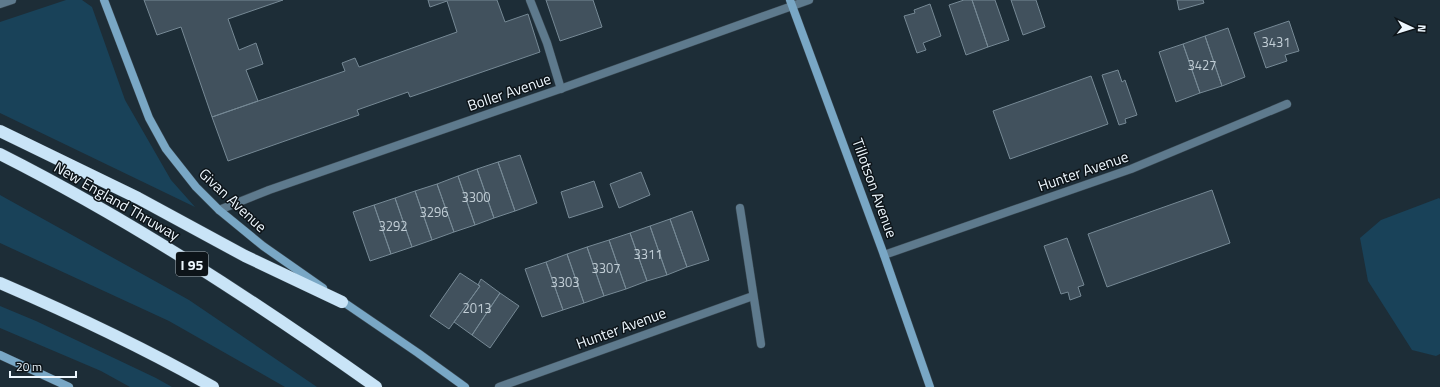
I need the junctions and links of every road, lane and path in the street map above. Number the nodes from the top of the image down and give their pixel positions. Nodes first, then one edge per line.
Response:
1 (12, 0) edge
2 (104, 0) edge
3 (530, 0) edge
4 (809, 0) edge
5 (791, 3) edge
6 (0, 4) edge
7 (562, 88) junction
8 (1287, 104) dead end
9 (0, 131) edge
10 (0, 154) edge
11 (740, 208) dead end
12 (219, 210) junction
13 (884, 255) junction
14 (0, 283) edge
15 (753, 296) junction
16 (342, 302) junction
17 (761, 344) dead end
18 (0, 355) edge
19 (69, 387) edge
20 (213, 387) edge
21 (376, 387) edge
22 (465, 387) edge
23 (499, 387) edge
24 (930, 387) edge

1 - 6 street
2 - 12 street, Givan Avenue
3 - 7 street
4 - 5 street, Boller Avenue
5 - 7 street, Boller Avenue
5 - 13 street, Tillotson Avenue
7 - 12 street, Boller Avenue
8 - 13 street, Hunter Avenue
9 - 16 highway
10 - 21 highway, New England Thruway / I 95
11 - 15 street
12 - 16 street, Givan Avenue
13 - 24 street, Tillotson Avenue
14 - 20 highway
15 - 17 street
15 - 23 street, Hunter Avenue
16 - 22 street
18 - 19 street

